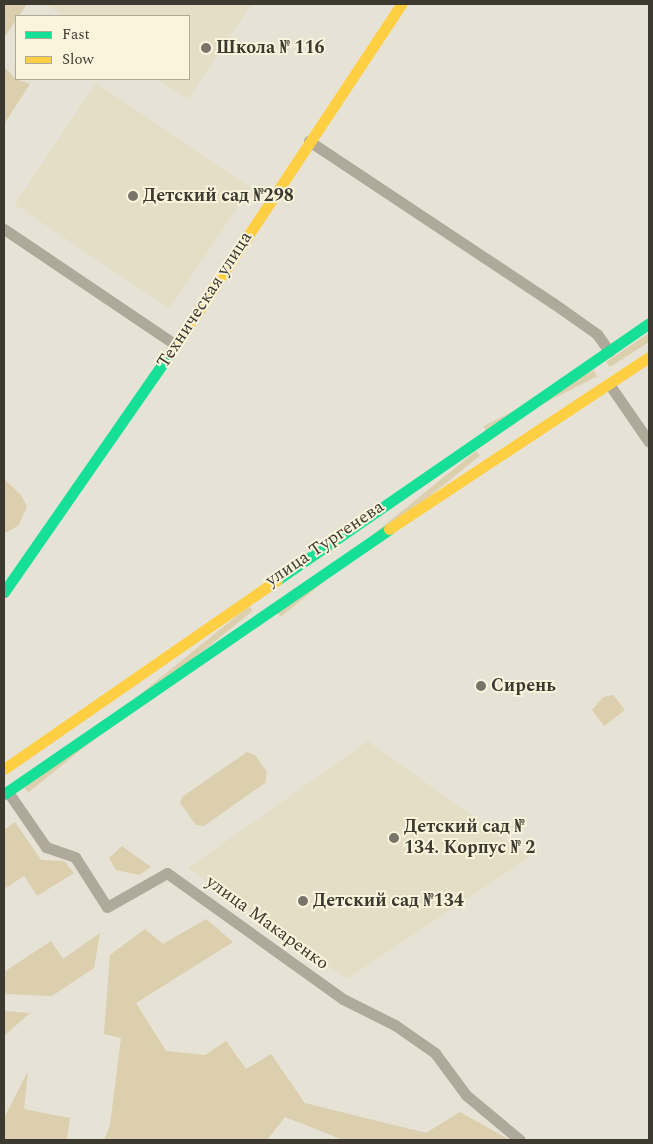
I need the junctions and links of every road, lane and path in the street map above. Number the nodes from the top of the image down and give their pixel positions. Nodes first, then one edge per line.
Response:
1 (401, 4) edge
2 (309, 141) junction
3 (4, 229) edge
4 (649, 323) edge
5 (176, 345) junction
6 (608, 351) junction
7 (649, 357) edge
8 (602, 372) junction
9 (478, 440) junction
10 (649, 442) edge
11 (491, 459) junction
12 (4, 592) edge
13 (255, 592) junction
14 (268, 613) junction
15 (4, 769) edge
16 (5, 790) edge
17 (520, 1140) edge

1 - 2 main road, Техническая улица
2 - 5 main road, Техническая улица
2 - 6 street
3 - 5 street
4 - 6 main road, улица Тургенева
5 - 12 main road, Техническая улица
6 - 8 main road, улица Тургенева
7 - 8 main road, улица Тургенева
8 - 9 main road, улица Тургенева
8 - 10 street
8 - 11 main road, улица Тургенева
9 - 11 main road
9 - 13 main road, улица Тургенева
11 - 14 main road, улица Тургенева
13 - 14 main road
13 - 15 main road, улица Тургенева
14 - 16 main road, улица Тургенева
16 - 17 street, улица Макаренко

